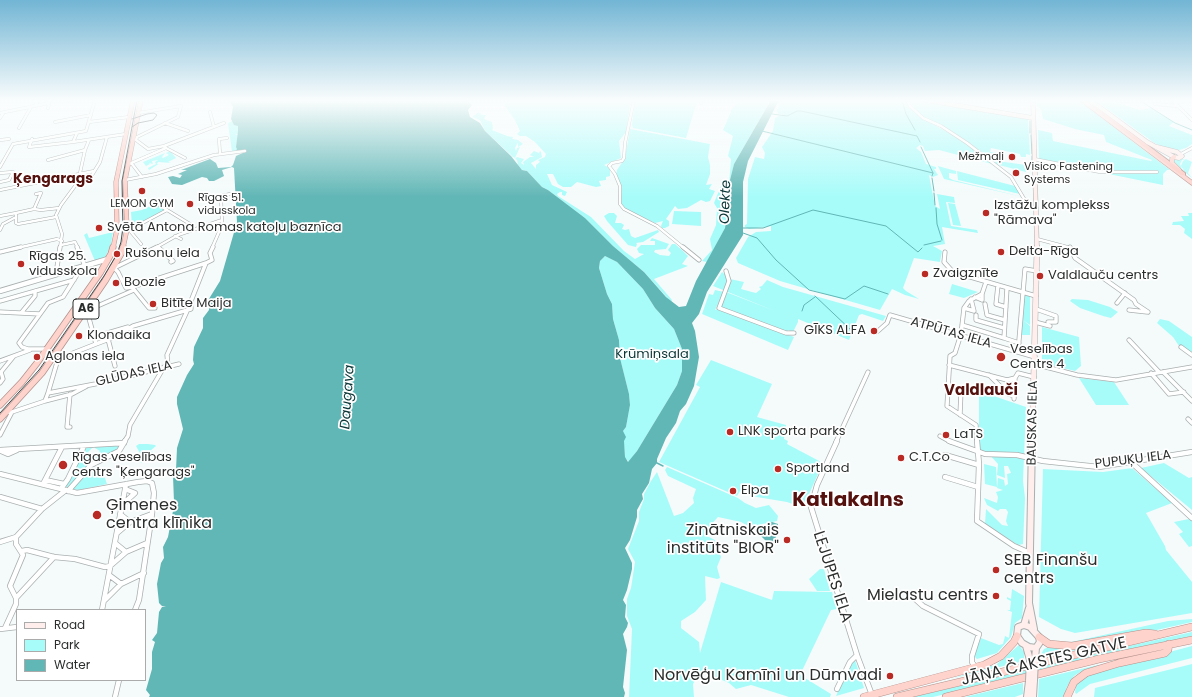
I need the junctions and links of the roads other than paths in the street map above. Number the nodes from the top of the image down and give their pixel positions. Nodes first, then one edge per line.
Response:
1 (77, 133) joint
2 (136, 133) edge
3 (147, 133) edge
4 (200, 133) edge
5 (628, 133) edge
6 (951, 133) edge
7 (1033, 133) edge
8 (1126, 133) edge
9 (1128, 133) edge
10 (1133, 133) edge
11 (126, 134) joint
12 (107, 137) junction
13 (227, 138) dead end
14 (9, 139) dead end
15 (32, 139) junction
16 (135, 139) junction
17 (0, 140) edge
18 (89, 140) junction
19 (72, 142) junction
20 (165, 147) junction
21 (1192, 148) edge
22 (148, 149) junction
23 (85, 150) junction
24 (245, 151) dead end
25 (1170, 152) junction
26 (153, 153) junction
27 (1179, 153) junction
28 (220, 154) junction
29 (1174, 157) junction
30 (185, 158) dead end
31 (1034, 159) junction
32 (48, 160) dead end
33 (130, 164) junction
34 (0, 167) edge
35 (94, 171) junction
36 (1157, 172) dead end
37 (0, 173) edge
38 (80, 174) junction
39 (1183, 174) junction
40 (142, 177) junction
41 (0, 182) edge
42 (78, 182) junction
43 (1192, 182) edge
44 (125, 183) junction
45 (116, 188) junction
46 (0, 190) edge
47 (36, 194) dead end
48 (230, 194) dead end
49 (156, 202) dead end
50 (162, 206) joint
51 (59, 208) junction
52 (1037, 208) junction
53 (34, 209) junction
54 (167, 210) junction
55 (16, 213) junction
56 (0, 216) edge
57 (16, 217) junction
58 (56, 217) junction
59 (222, 220) junction
60 (190, 224) dead end
61 (129, 229) junction
62 (0, 230) edge
63 (62, 236) junction
64 (175, 236) junction
65 (57, 239) junction
66 (181, 239) dead end
67 (1037, 239) junction
68 (62, 241) junction
69 (141, 244) dead end
70 (61, 245) junction
71 (158, 247) junction
72 (0, 252) edge
73 (945, 252) dead end
74 (108, 259) junction
75 (699, 260) dead end
76 (170, 262) dead end
77 (206, 263) junction
78 (83, 266) junction
79 (114, 268) junction
80 (726, 271) dead end
81 (1037, 271) junction
82 (56, 274) junction
83 (74, 280) junction
84 (986, 282) junction
85 (998, 286) junction
86 (126, 288) junction
87 (133, 288) junction
88 (1007, 288) junction
89 (0, 291) edge
90 (35, 291) junction
91 (128, 292) junction
92 (1022, 292) junction
93 (1125, 293) junction
94 (982, 294) junction
95 (1036, 296) junction
96 (973, 298) junction
97 (0, 301) edge
98 (984, 302) junction
99 (1117, 303) dead end
100 (1136, 304) junction
101 (1006, 307) junction
102 (155, 308) dead end
103 (964, 308) junction
104 (188, 309) junction
105 (1036, 309) junction
106 (86, 311) junction
107 (0, 312) edge
108 (21, 312) junction
109 (975, 313) junction
110 (40, 314) junction
111 (1005, 320) junction
112 (1035, 322) junction
113 (962, 325) junction
114 (129, 328) junction
115 (1004, 328) junction
116 (878, 331) dead end
117 (794, 333) dead end
118 (133, 336) dead end
119 (960, 336) junction
120 (94, 337) junction
121 (1004, 338) junction
122 (108, 339) junction
123 (1129, 340) dead end
124 (1019, 343) junction
125 (96, 344) junction
126 (1181, 347) dead end
127 (31, 349) junction
128 (47, 350) junction
129 (1018, 352) junction
130 (1192, 355) edge
131 (14, 356) junction
132 (1035, 357) junction
133 (58, 359) junction
134 (51, 360) junction
135 (0, 361) edge
136 (179, 364) dead end
137 (1034, 364) junction
138 (950, 365) junction
139 (115, 366) dead end
140 (166, 367) junction
141 (1192, 367) edge
142 (868, 372) dead end
143 (1161, 372) junction
144 (1151, 373) junction
145 (989, 375) junction
146 (1034, 377) junction
147 (1002, 378) junction
148 (1015, 378) junction
149 (0, 383) edge
150 (997, 384) junction
151 (88, 385) junction
152 (961, 391) dead end
153 (1184, 392) junction
154 (48, 393) junction
155 (70, 394) junction
156 (45, 401) junction
157 (1192, 401) edge
158 (0, 405) edge
159 (9, 412) junction
160 (960, 415) junction
161 (0, 419) edge
162 (1188, 419) dead end
163 (1192, 423) edge
164 (70, 427) dead end
165 (0, 435) edge
166 (940, 436) dead end
167 (124, 443) junction
168 (84, 446) junction
169 (62, 447) junction
170 (0, 450) edge
171 (978, 452) junction
172 (1192, 452) edge
173 (945, 455) dead end
174 (1032, 459) junction
175 (1131, 462) junction
176 (979, 465) junction
177 (0, 474) edge
178 (945, 477) dead end
179 (45, 480) junction
180 (43, 484) junction
181 (64, 484) junction
182 (126, 487) junction
183 (978, 487) junction
184 (65, 490) junction
185 (0, 497) edge
186 (122, 505) junction
187 (42, 509) junction
188 (120, 514) junction
189 (152, 514) junction
190 (1192, 518) edge
191 (130, 522) junction
192 (117, 533) junction
193 (16, 538) junction
194 (0, 542) edge
195 (115, 543) junction
196 (147, 543) junction
197 (22, 551) junction
198 (126, 552) junction
199 (1030, 553) junction
200 (54, 557) junction
201 (110, 566) junction
202 (144, 573) junction
203 (109, 575) junction
204 (121, 584) junction
205 (913, 597) dead end
206 (16, 598) junction
207 (104, 600) junction
208 (1029, 607) junction
209 (102, 609) edge
210 (135, 609) edge
211 (1024, 625) junction
212 (16, 627) edge
213 (1192, 627) edge
214 (2, 629) edge
215 (1034, 629) junction
216 (1159, 635) junction
217 (1017, 636) junction
218 (1039, 637) junction
219 (1192, 640) edge
220 (1169, 644) junction
221 (1026, 646) junction
222 (1036, 648) junction
223 (857, 655) junction
224 (1032, 660) junction
225 (975, 667) junction
226 (119, 681) edge
227 (1031, 681) junction
228 (837, 689) dead end
229 (868, 696) edge
230 (115, 697) edge
231 (897, 697) edge
232 (946, 697) edge
233 (1027, 697) edge
234 (1033, 697) edge
235 (1067, 697) edge

1 - 15 street
1 - 19 street
2 - 16 highway, A6
3 - 16 street
4 - 20 street
5 - 75 street
6 - 52 street
7 - 31 main road, BAUSKAS IELA
8 - 43 highway
9 - 39 highway
10 - 25 main road
11 - 12 street
11 - 45 highway, A6
12 - 18 street
12 - 35 street
13 - 28 street
14 - 17 street
15 - 19 street
15 - 34 street
16 - 22 street
16 - 33 highway, A6
18 - 19 street
18 - 23 street
20 - 22 street
20 - 26 street
20 - 30 street
21 - 27 street
22 - 26 street
23 - 32 street
23 - 38 street
24 - 28 street
25 - 27 main road
25 - 29 main road
26 - 33 street
27 - 29 main road
28 - 40 street
29 - 39 highway
31 - 36 street
31 - 52 main road, BAUSKAS IELA
33 - 40 street
33 - 44 highway, A6
35 - 38 street
35 - 42 street
37 - 41 street
38 - 42 street
38 - 46 street
39 - 43 highway
40 - 44 street
42 - 51 street
44 - 45 highway
44 - 61 highway, A6
45 - 74 highway, A6
47 - 53 street
48 - 59 street
49 - 50 street
50 - 54 street
51 - 53 street
51 - 58 street
52 - 67 main road, BAUSKAS IELA
53 - 55 street
54 - 60 street
54 - 61 street
55 - 56 street
55 - 57 street
57 - 58 street
57 - 62 street
58 - 63 street
59 - 64 street
59 - 77 street
61 - 69 street
61 - 79 highway, A6
63 - 65 street
63 - 68 street
64 - 66 street
64 - 71 street
65 - 68 street
65 - 72 street
67 - 81 main road, BAUSKAS IELA
67 - 93 street
68 - 70 street
70 - 78 street
70 - 82 street
71 - 76 street
71 - 79 street
73 - 84 street
74 - 78 street
74 - 128 highway, A6
77 - 87 street
77 - 104 street
78 - 82 street
78 - 83 street
79 - 86 street
79 - 106 highway, A6
80 - 117 street
81 - 92 street
81 - 95 main road, BAUSKAS IELA
82 - 89 street
83 - 90 street
83 - 110 street
84 - 85 street
84 - 94 street
85 - 88 street
85 - 101 street
86 - 87 street
86 - 91 street
87 - 91 street
87 - 102 street
88 - 92 street
88 - 101 street
90 - 97 street
90 - 108 street
91 - 106 street
92 - 95 street
92 - 124 street
93 - 99 street
93 - 100 street
94 - 96 street
94 - 98 street
95 - 105 main road, BAUSKAS IELA
96 - 98 street
96 - 103 street
96 - 109 street
98 - 111 street
100 - 100 street
101 - 111 street
103 - 109 street
103 - 113 street
104 - 114 street
104 - 140 street
105 - 112 main road, BAUSKAS IELA
105 - 112 street
106 - 120 street
106 - 134 highway, A6
107 - 108 street
108 - 110 street
109 - 115 street
110 - 127 street
111 - 115 street
112 - 132 main road, BAUSKAS IELA
113 - 119 street
113 - 121 street
114 - 118 street
114 - 120 street
114 - 122 street
115 - 121 street
116 - 119 street, ATPŪTAS IELA
119 - 129 street, ATPŪTAS IELA
119 - 138 street
120 - 125 street
121 - 124 street
122 - 125 street
122 - 139 street
123 - 143 street
124 - 129 street
125 - 133 street
126 - 130 street
127 - 128 street
127 - 131 street
128 - 158 highway, A6
129 - 132 street, ATPŪTAS IELA
131 - 135 street
131 - 149 street
132 - 137 main road, BAUSKAS IELA
133 - 134 street
133 - 154 street
134 - 159 highway, A6
136 - 140 street, GLŪDAS IELA
137 - 144 street
137 - 146 main road, BAUSKAS IELA
138 - 145 street
138 - 160 street
140 - 151 street, GLŪDAS IELA
140 - 167 street
141 - 143 street
142 - 223 street, LEJUPES IELA
143 - 144 street
143 - 153 street
144 - 153 street
145 - 147 street
145 - 150 street
146 - 148 street
146 - 174 main road, BAUSKAS IELA
147 - 148 street
147 - 150 street
148 - 150 street
151 - 154 street, GLŪDAS IELA
151 - 155 street, GLŪDAS IELA
152 - 160 street
153 - 157 street
154 - 156 street
155 - 156 street, GLŪDAS IELA
155 - 164 street
156 - 159 street, GLŪDAS IELA
159 - 161 highway, A6
159 - 165 street
160 - 171 street
162 - 163 street
166 - 171 street, PUPUĶU IELA
167 - 168 street
167 - 184 street
168 - 169 street
168 - 181 street
169 - 170 street
169 - 179 street
171 - 174 street, PUPUĶU IELA
171 - 176 street
172 - 175 street, PUPUĶU IELA
173 - 176 street
174 - 175 street, PUPUĶU IELA
174 - 199 main road, BAUSKAS IELA
175 - 190 street
176 - 183 street
177 - 180 street
178 - 183 street
179 - 180 street
179 - 181 street
180 - 184 street
181 - 184 street
182 - 184 street
182 - 186 street
182 - 186 street
182 - 189 street
183 - 199 street
184 - 187 street
185 - 187 street
186 - 188 street
187 - 193 street
188 - 191 street
188 - 192 street
189 - 191 street
189 - 196 street
191 - 192 street
192 - 195 street
193 - 194 street
193 - 197 street
195 - 198 street
195 - 201 street
196 - 198 street
196 - 202 street
197 - 200 street
197 - 206 street
198 - 201 street
199 - 208 main road, BAUSKAS IELA
200 - 201 street
200 - 206 street
201 - 203 street
202 - 204 street
202 - 210 street
203 - 204 street
203 - 207 street
204 - 207 street
205 - 225 street
206 - 214 street
207 - 209 street
208 - 211 main road, BAUSKAS IELA
208 - 215 main road, BAUSKAS IELA
211 - 215 main road
211 - 217 main road
212 - 214 street
213 - 216 highway, JĀŅA ČAKSTES GATVE
215 - 218 main road
216 - 218 highway
216 - 231 highway, JĀŅA ČAKSTES GATVE
217 - 221 main road
217 - 225 highway
218 - 222 main road
219 - 220 highway, JĀŅA ČAKSTES GATVE
220 - 232 highway, JĀŅA ČAKSTES GATVE
220 - 235 highway
221 - 222 main road
221 - 224 main road
222 - 224 main road
223 - 228 street
223 - 229 street, LEJUPES IELA
224 - 227 main road, bridge
225 - 229 highway
226 - 230 street
227 - 233 main road
227 - 234 main road

